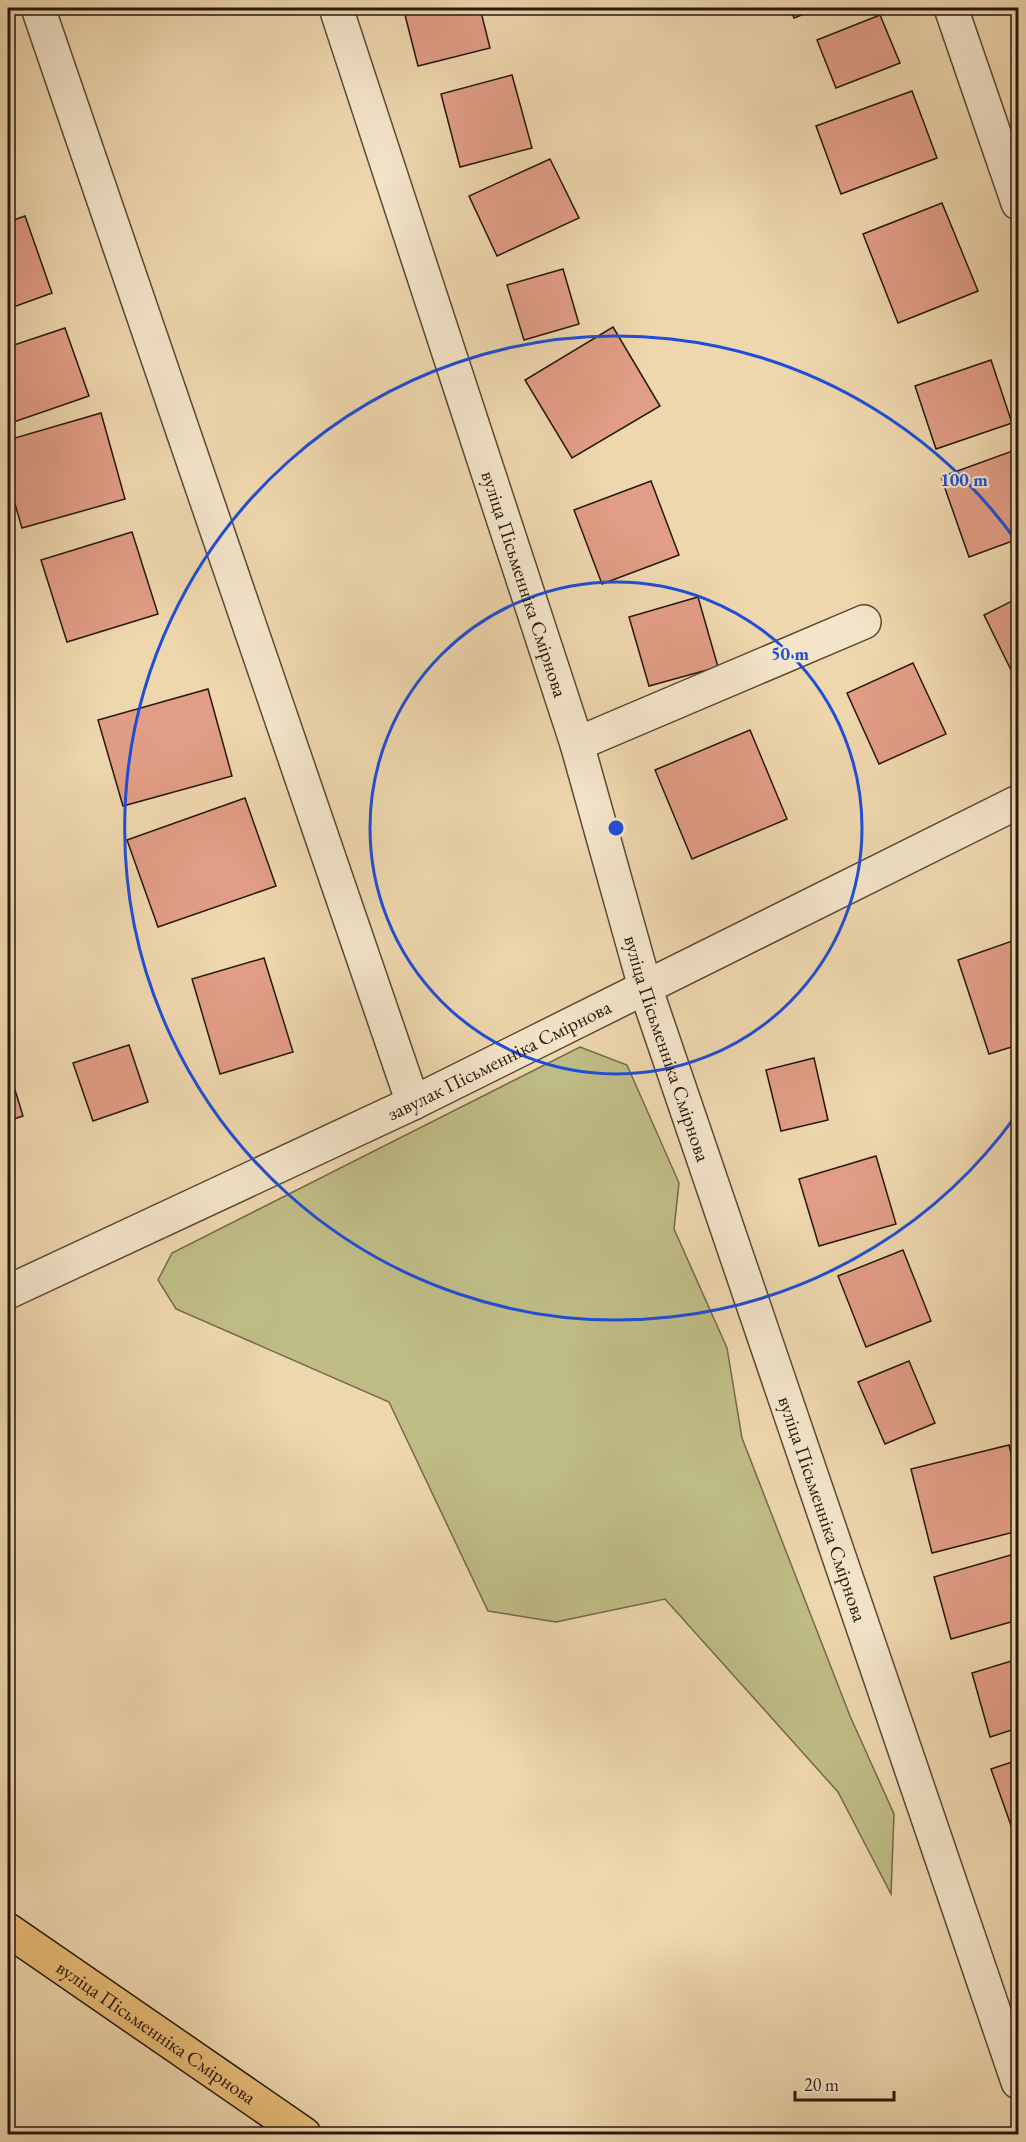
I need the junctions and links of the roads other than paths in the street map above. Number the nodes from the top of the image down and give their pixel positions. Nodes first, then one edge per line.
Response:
1 (38, 8) edge
2 (336, 8) edge
3 (951, 8) edge
4 (1018, 203) edge
5 (864, 622) dead end
6 (577, 744) junction
7 (1018, 802) edge
8 (645, 987) junction
9 (413, 1103) junction
10 (8, 1292) edge
11 (8, 1930) edge
12 (1018, 2082) edge
13 (304, 2134) edge

1 - 9 street
2 - 6 street, вуліца Пісьменніка Смірнова
3 - 4 street
5 - 6 street
6 - 8 street, вуліца Пісьменніка Смірнова
7 - 8 street, завулак Пісьменніка Смірнова
8 - 9 street, завулак Пісьменніка Смірнова
8 - 12 street, вуліца Пісьменніка Смірнова
9 - 10 street, завулак Пісьменніка Смірнова
11 - 13 main road, вуліца Пісьменніка Смірнова

